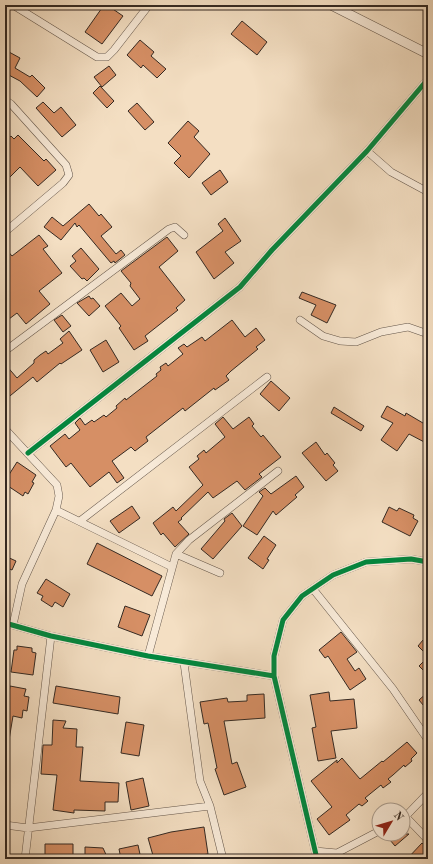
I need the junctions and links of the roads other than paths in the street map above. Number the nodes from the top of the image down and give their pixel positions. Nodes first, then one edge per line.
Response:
1 (13, 5) edge
2 (149, 5) edge
3 (331, 5) edge
4 (428, 54) edge
5 (428, 79) edge
6 (7, 105) edge
7 (367, 151) junction
8 (428, 192) edge
9 (5, 232) edge
10 (184, 235) dead end
11 (300, 320) dead end
12 (428, 334) edge
13 (5, 351) edge
14 (267, 377) dead end
15 (5, 429) edge
16 (28, 453) junction
17 (278, 471) dead end
18 (56, 510) junction
19 (80, 522) junction
20 (176, 554) junction
21 (428, 562) edge
22 (172, 567) junction
23 (220, 573) dead end
24 (313, 589) junction
25 (5, 622) edge
26 (13, 625) junction
27 (51, 636) junction
28 (148, 656) junction
29 (184, 663) junction
30 (274, 676) junction
31 (428, 740) edge
32 (428, 793) edge
33 (210, 806) junction
34 (411, 811) edge
35 (411, 824) edge
36 (5, 825) edge
37 (28, 828) junction
38 (371, 835) edge
39 (428, 840) edge
40 (316, 855) edge
41 (25, 859) edge
42 (223, 859) edge

1 - 2 street
3 - 4 street
5 - 7 street
6 - 9 street
7 - 8 street
7 - 16 street
10 - 13 street
11 - 12 street
14 - 19 street
15 - 16 street
16 - 18 street
17 - 20 street
18 - 19 street
18 - 26 street
19 - 22 street
20 - 22 street
20 - 23 street
21 - 24 street
22 - 28 street
24 - 30 street
24 - 31 street
25 - 26 street
26 - 27 street
27 - 28 street
27 - 37 street
28 - 29 street
29 - 30 street
29 - 33 street
30 - 40 street
32 - 34 street
33 - 37 street
33 - 42 street
35 - 39 street
36 - 37 street
37 - 41 street
38 - 40 street

